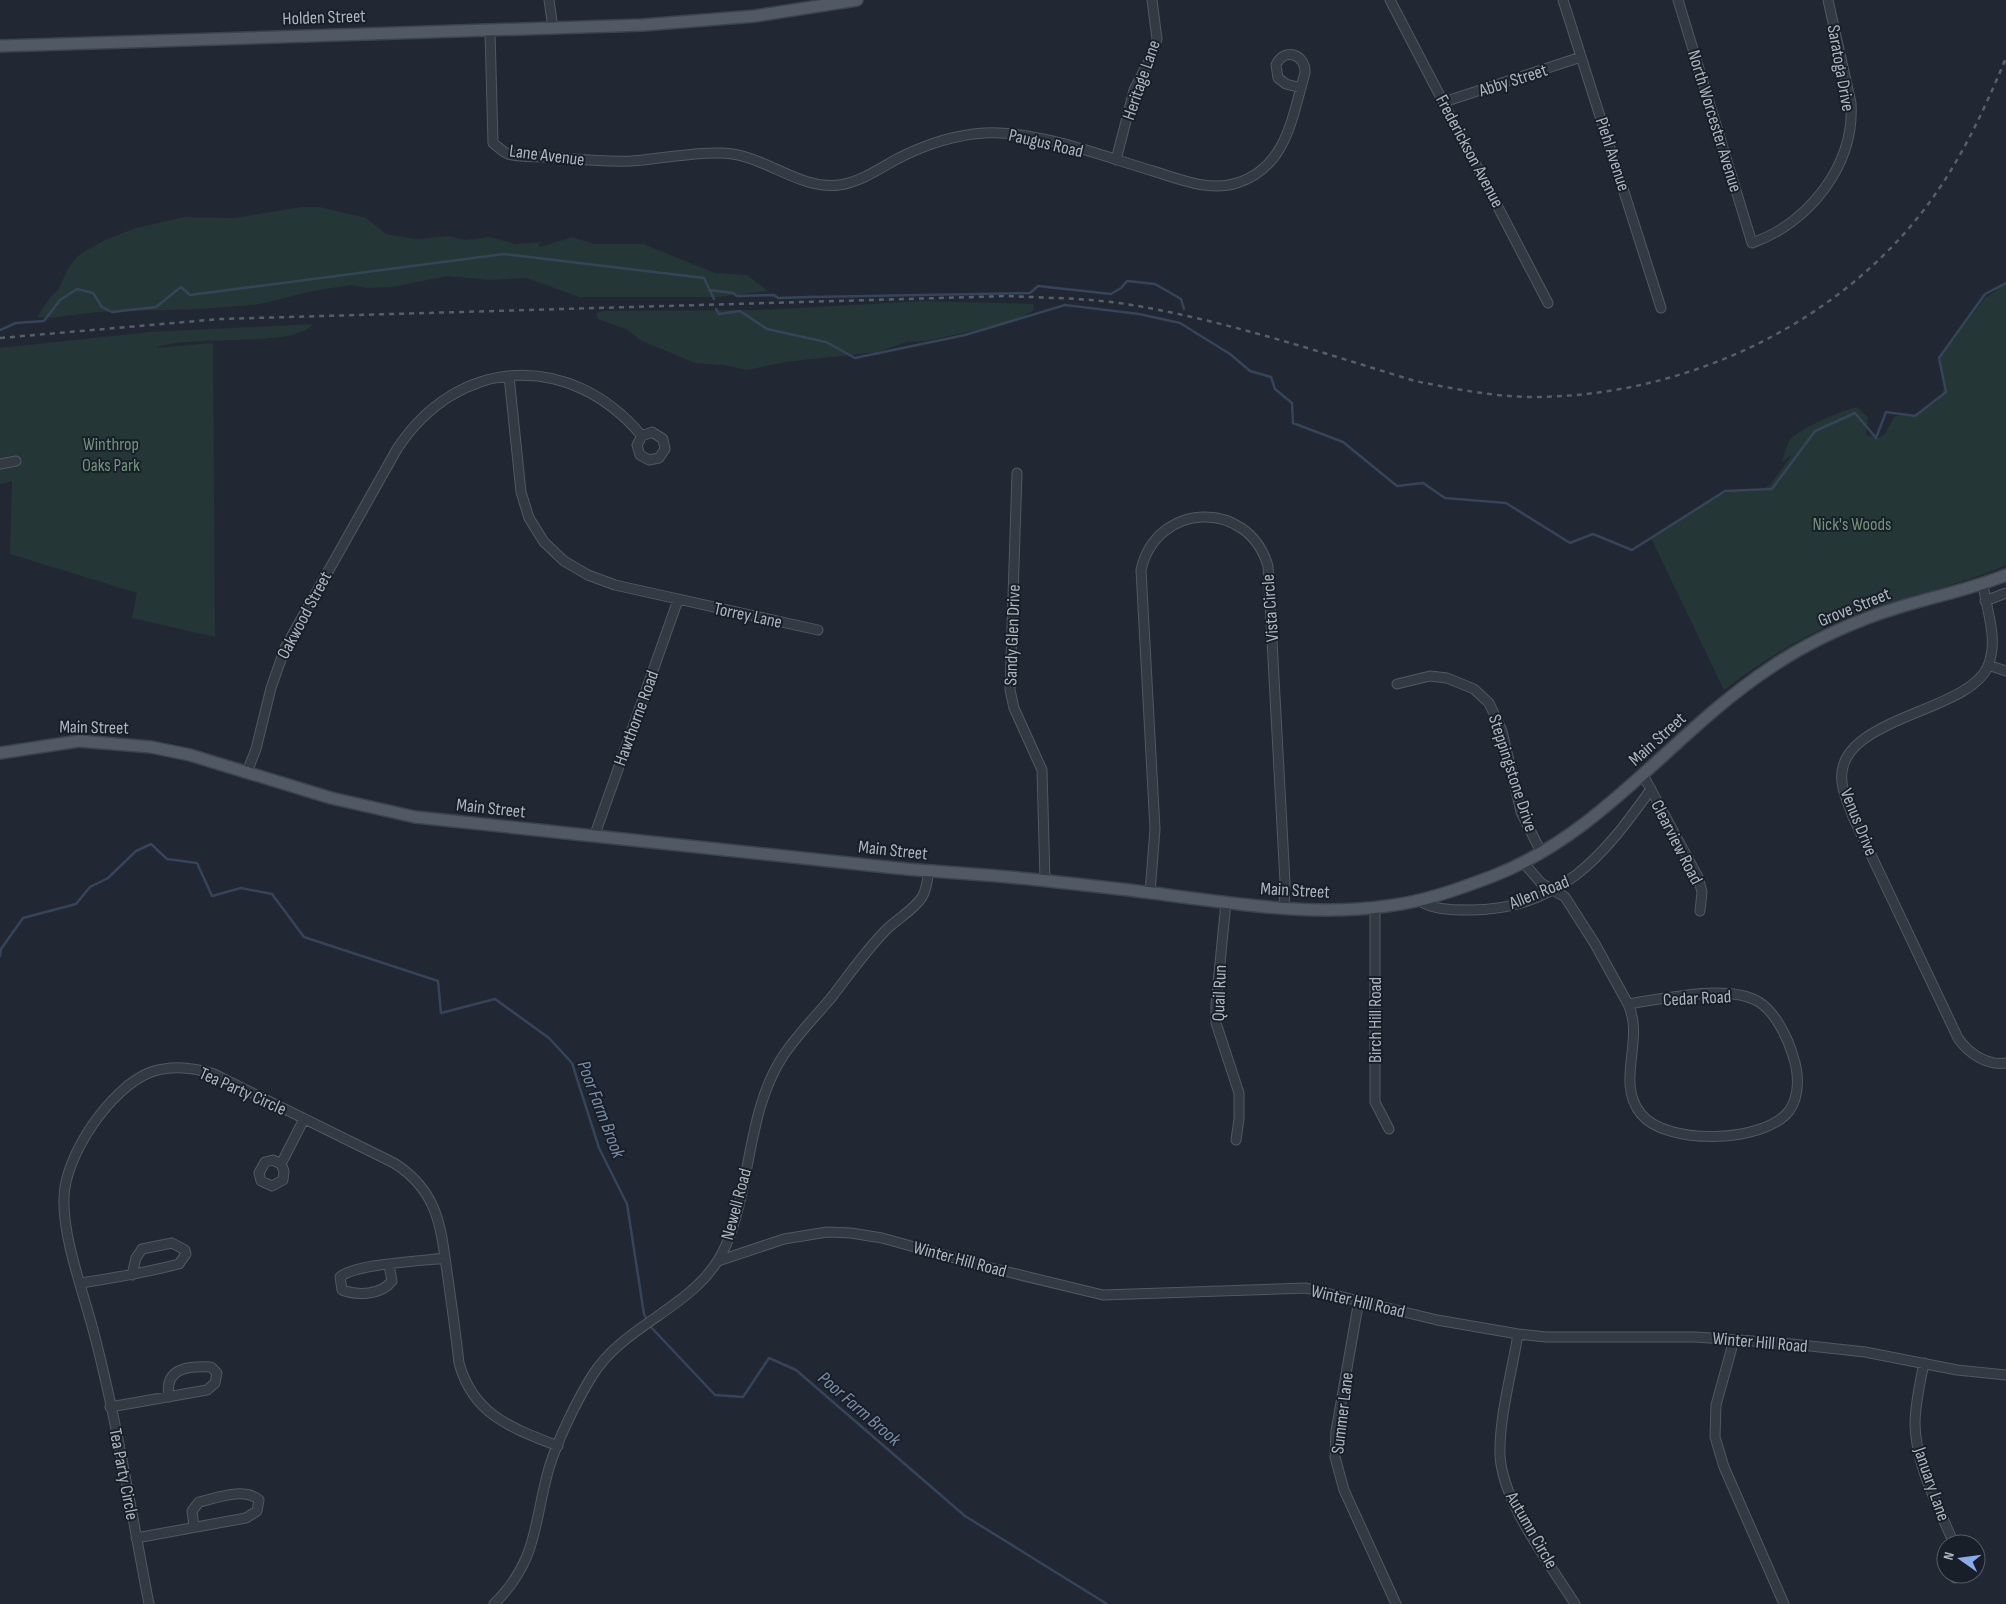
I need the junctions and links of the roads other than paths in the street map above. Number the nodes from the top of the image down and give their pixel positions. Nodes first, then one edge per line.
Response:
1 (549, 0) edge
2 (857, 0) edge
3 (1152, 0) edge
4 (1390, 0) edge
5 (1563, 0) edge
6 (1678, 0) edge
7 (1828, 0) edge
8 (553, 28) junction
9 (490, 30) junction
10 (0, 46) edge
11 (1581, 57) junction
12 (1301, 88) dead end
13 (1444, 102) junction
14 (686, 156) joint
15 (1116, 160) junction
16 (1752, 243) joint
17 (1548, 303) dead end
18 (1661, 308) dead end
19 (509, 376) junction
20 (642, 436) dead end
21 (16, 461) dead end
22 (0, 464) edge
23 (1017, 472) dead end
24 (2006, 575) edge
25 (1983, 583) junction
26 (2006, 593) edge
27 (678, 600) junction
28 (1985, 601) junction
29 (818, 630) dead end
30 (1988, 665) junction
31 (2006, 671) edge
32 (1397, 684) dead end
33 (1728, 698) joint
34 (0, 752) edge
35 (247, 772) junction
36 (1643, 775) junction
37 (1651, 789) junction
38 (594, 837) junction
39 (1541, 852) junction
40 (1523, 862) junction
41 (929, 871) junction
42 (1045, 880) junction
43 (1553, 890) junction
44 (1150, 893) junction
45 (1418, 900) junction
46 (1226, 902) junction
47 (1284, 908) junction
48 (1375, 908) junction
49 (1700, 911) dead end
50 (1628, 1004) junction
51 (2006, 1063) edge
52 (304, 1119) junction
53 (1390, 1129) dead end
54 (1236, 1140) dead end
55 (281, 1164) dead end
56 (445, 1258) junction
57 (718, 1261) junction
58 (390, 1265) junction
59 (132, 1275) junction
60 (81, 1283) junction
61 (1359, 1300) junction
62 (1518, 1334) junction
63 (1734, 1340) junction
64 (1924, 1363) junction
65 (2006, 1375) edge
66 (169, 1397) junction
67 (110, 1407) junction
68 (558, 1446) junction
69 (194, 1527) junction
70 (1950, 1534) edge
71 (136, 1538) junction
72 (149, 1604) edge
73 (494, 1604) edge
74 (1396, 1604) edge
75 (1575, 1604) edge
76 (1784, 1604) edge

1 - 8 street
2 - 8 main road, Holden Street
3 - 15 street, Heritage Lane
4 - 13 street, Frederickson Avenue
5 - 11 street, Piehl Avenue
6 - 16 street, North Worcester Avenue
7 - 16 street, Saratoga Drive
8 - 9 main road, Holden Street
9 - 10 main road, Holden Street
9 - 14 street, Lane Avenue
11 - 13 street, Abby Street
11 - 18 street, Piehl Avenue
12 - 15 street, Paugus Road
13 - 17 street, Frederickson Avenue
14 - 15 street, Paugus Road
19 - 20 street, Oakwood Street
19 - 27 street, Torrey Lane
19 - 35 street, Oakwood Street
21 - 22 street
23 - 42 street, Sandy Glen Drive
24 - 25 main road, Grove Street
25 - 28 street, Venus Drive
25 - 33 main road, Grove Street
26 - 28 street
27 - 29 street, Torrey Lane
27 - 38 street, Hawthorne Road
28 - 30 street, Venus Drive
30 - 31 street
30 - 51 street, Venus Drive
32 - 39 street, Steppingstone Drive
33 - 36 main road, Main Street
34 - 35 main road, Main Street
35 - 38 main road, Main Street
36 - 37 street, Clearview Road
36 - 39 main road, Main Street
37 - 43 street, Allen Road
37 - 49 street, Clearview Road
38 - 41 main road, Main Street
39 - 40 main road, Main Street
40 - 43 street, Cedar Road
40 - 45 main road, Main Street
41 - 42 main road, Main Street
41 - 57 street, Newell Road
42 - 44 main road, Main Street
43 - 45 street, Allen Road
43 - 50 street, Cedar Road
44 - 46 main road, Main Street
44 - 47 street, Vista Circle
45 - 48 main road, Main Street
46 - 47 main road, Main Street
46 - 54 street, Quail Run
47 - 48 main road, Main Street
48 - 53 street, Birch Hill Road
50 - 50 street, Cedar Road
52 - 55 street
52 - 56 street, Tea Party Circle
52 - 60 street, Tea Party Circle
56 - 58 street
56 - 68 street, Tea Party Circle
57 - 61 street, Winter Hill Road
57 - 68 street, Newell Road
58 - 58 street
59 - 59 street
59 - 60 street
60 - 67 street, Tea Party Circle
61 - 62 street, Winter Hill Road
61 - 74 street, Summer Lane
62 - 63 street, Winter Hill Road
62 - 75 street, Autumn Circle
63 - 64 street, Winter Hill Road
63 - 76 street
64 - 65 street, Winter Hill Road
64 - 70 street, January Lane
66 - 66 street
66 - 67 street
67 - 71 street, Tea Party Circle
68 - 73 street, Newell Road
69 - 69 street
69 - 71 street
71 - 72 street, Tea Party Circle

